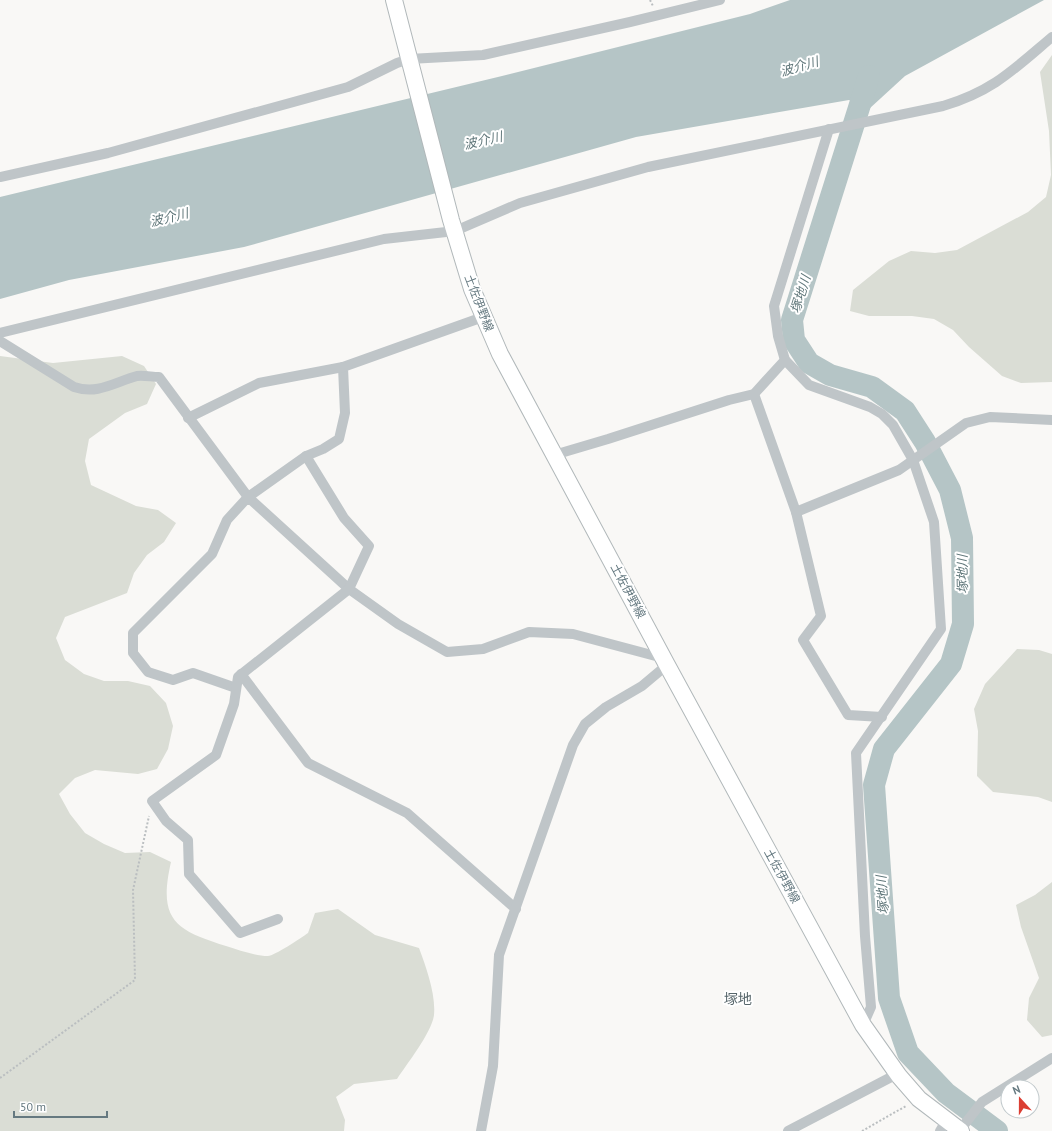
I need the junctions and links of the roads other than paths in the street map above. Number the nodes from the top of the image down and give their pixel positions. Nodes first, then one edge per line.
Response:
1 (394, 0) edge
2 (720, 0) edge
3 (1052, 37) edge
4 (410, 62) junction
5 (832, 129) junction
6 (0, 177) edge
7 (453, 225) junction
8 (483, 318) junction
9 (0, 333) edge
10 (0, 341) edge
11 (784, 360) junction
12 (344, 367) junction
13 (754, 394) junction
14 (188, 418) junction
15 (1052, 420) edge
16 (554, 454) junction
17 (306, 456) junction
18 (913, 460) junction
19 (248, 497) junction
20 (796, 512) junction
21 (349, 589) junction
22 (665, 662) junction
23 (241, 674) junction
24 (236, 688) junction
25 (882, 717) junction
26 (516, 909) junction
27 (278, 919) dead end
28 (863, 1025) junction
29 (1052, 1058) edge
30 (897, 1074) junction
31 (943, 1126) edge
32 (961, 1130) edge
33 (481, 1131) edge
34 (788, 1131) edge

1 - 4 main road, 土佐伊野線
2 - 4 street
3 - 5 street
4 - 6 street
4 - 7 main road, 土佐伊野線
5 - 7 street
5 - 11 street
7 - 8 main road, 土佐伊野線
7 - 9 street
8 - 12 street
8 - 16 main road, 土佐伊野線
10 - 14 street
11 - 13 street
11 - 18 street
12 - 14 street
12 - 17 street
13 - 16 street
13 - 20 street
14 - 19 street
15 - 18 street
16 - 22 main road, 土佐伊野線
17 - 19 street
17 - 21 street
18 - 20 street
18 - 25 street
19 - 21 street
19 - 24 street
20 - 25 street
21 - 22 street
21 - 23 street
22 - 26 street
22 - 28 main road, 土佐伊野線
23 - 24 street
23 - 26 street
24 - 27 street
25 - 28 street
26 - 33 street
28 - 30 main road, 土佐伊野線
29 - 32 street
30 - 31 main road, 土佐伊野線
30 - 34 street
31 - 32 main road, 土佐伊野線

